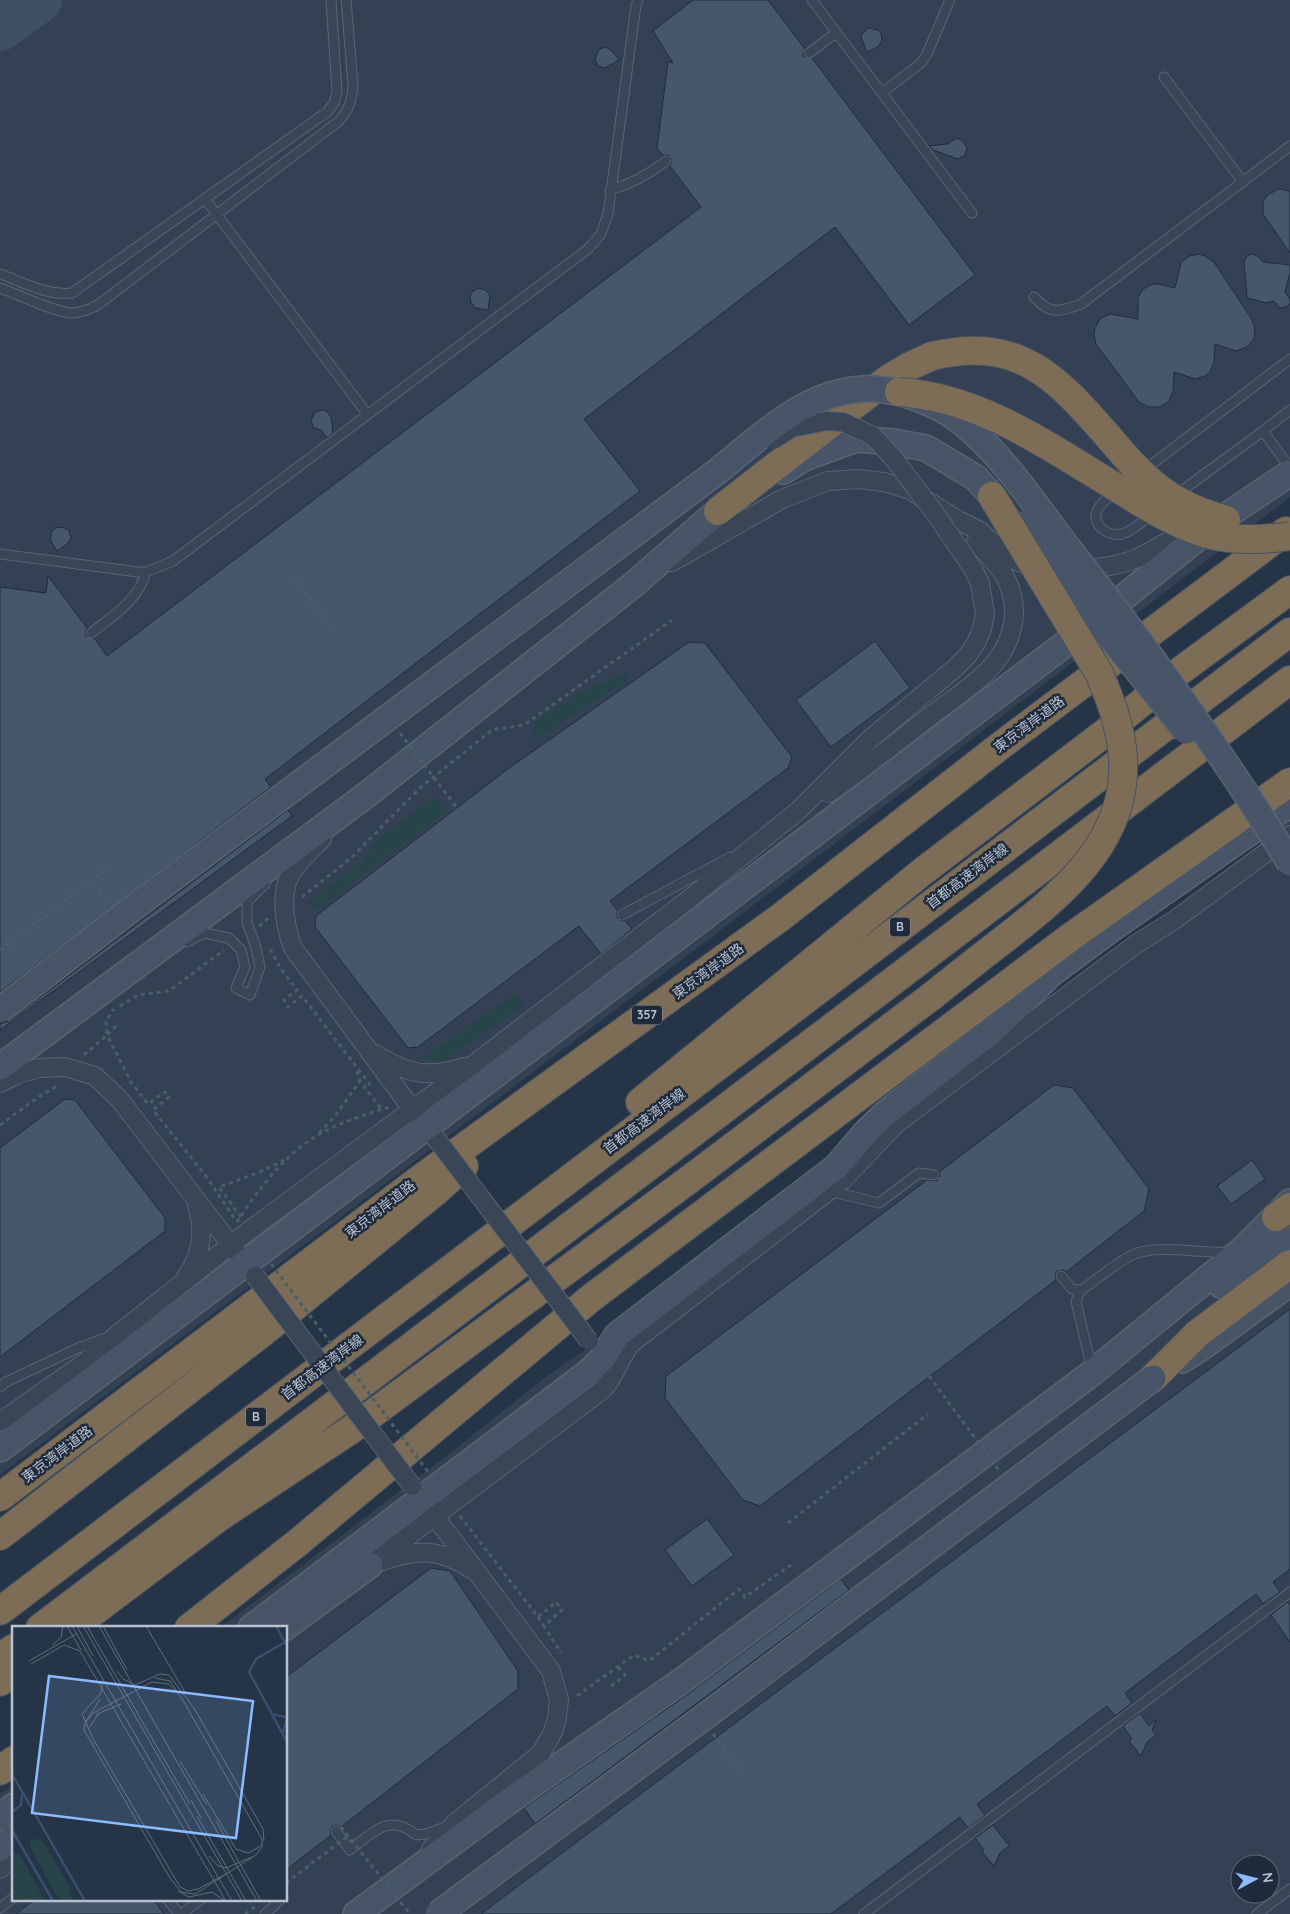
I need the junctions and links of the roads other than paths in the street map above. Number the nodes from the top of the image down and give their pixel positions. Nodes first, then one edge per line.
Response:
1 (330, 0) edge
2 (346, 0) edge
3 (638, 0) edge
4 (812, 0) edge
5 (950, 0) edge
6 (836, 33) junction
7 (808, 53) dead end
8 (1164, 77) dead end
9 (882, 93) junction
10 (1290, 146) edge
11 (666, 161) dead end
12 (1243, 182) junction
13 (610, 190) junction
14 (205, 199) junction
15 (972, 213) dead end
16 (216, 215) junction
17 (0, 274) edge
18 (0, 288) edge
19 (1034, 297) dead end
20 (1290, 359) edge
21 (899, 392) junction
22 (1290, 410) edge
23 (368, 415) junction
24 (1263, 431) junction
25 (1290, 468) edge
26 (718, 471) junction
27 (1290, 473) edge
28 (992, 496) junction
29 (718, 511) junction
30 (1290, 517) edge
31 (958, 520) junction
32 (1220, 520) junction
33 (1290, 528) edge
34 (1290, 536) edge
35 (0, 554) edge
36 (146, 572) junction
37 (633, 585) junction
38 (1290, 590) edge
39 (1290, 632) edge
40 (91, 633) dead end
41 (1290, 680) edge
42 (1290, 782) edge
43 (365, 796) junction
44 (1290, 804) edge
45 (799, 810) junction
46 (1290, 835) edge
47 (755, 844) junction
48 (284, 856) junction
49 (1290, 863) edge
50 (1290, 869) edge
51 (622, 916) dead end
52 (125, 974) junction
53 (0, 1010) edge
54 (369, 1050) junction
55 (474, 1064) junction
56 (0, 1067) edge
57 (0, 1083) edge
58 (514, 1112) junction
59 (427, 1127) junction
60 (934, 1175) dead end
61 (828, 1191) junction
62 (195, 1200) junction
63 (1287, 1217) edge
64 (511, 1222) junction
65 (1240, 1251) junction
66 (251, 1262) junction
67 (1290, 1264) edge
68 (1061, 1276) dead end
69 (1290, 1283) edge
70 (180, 1285) junction
71 (1080, 1290) junction
72 (119, 1333) junction
73 (595, 1350) junction
74 (1099, 1367) junction
75 (1153, 1378) junction
76 (0, 1387) edge
77 (0, 1422) edge
78 (0, 1448) edge
79 (0, 1497) edge
80 (423, 1500) junction
81 (8, 1530) edge
82 (370, 1565) junction
83 (479, 1574) junction
84 (1290, 1592) edge
85 (0, 1611) edge
86 (43, 1626) edge
87 (75, 1626) edge
88 (192, 1626) edge
89 (254, 1626) edge
90 (287, 1626) edge
91 (12, 1649) edge
92 (0, 1658) edge
93 (12, 1673) edge
94 (0, 1682) edge
95 (12, 1762) edge
96 (0, 1771) edge
97 (12, 1808) edge
98 (0, 1817) edge
99 (455, 1823) junction
100 (338, 1829) road end
101 (12, 1839) edge
102 (0, 1848) edge
103 (12, 1859) edge
104 (0, 1869) edge
105 (402, 1880) junction
106 (1290, 1889) edge
107 (12, 1899) edge
108 (170, 1902) edge
109 (197, 1902) edge
110 (278, 1902) edge
111 (0, 1908) edge
112 (180, 1914) edge
113 (264, 1914) edge
114 (356, 1914) edge
115 (438, 1914) edge
116 (864, 1914) edge
117 (1257, 1914) edge

1 - 14 lane
2 - 16 lane
3 - 13 lane
4 - 6 lane
5 - 9 lane
6 - 7 lane
6 - 9 lane
8 - 12 lane
9 - 15 lane
10 - 12 lane
11 - 13 lane
12 - 19 lane
13 - 23 lane
14 - 16 lane
14 - 17 lane
16 - 18 lane
16 - 23 lane
20 - 24 lane
21 - 26 street, bridge
21 - 34 highway, bridge
21 - 49 street, bridge
22 - 24 lane
23 - 36 lane
24 - 25 lane
26 - 45 street, bridge
26 - 53 street, bridge
27 - 32 street
28 - 29 street
28 - 50 street, bridge
28 - 87 highway, bridge
29 - 30 highway, bridge
29 - 37 street
31 - 32 street
31 - 37 street
31 - 45 street
32 - 59 street
33 - 58 highway, 東京湾岸道路 / 357
35 - 36 lane
36 - 40 lane
37 - 43 street
38 - 64 highway
39 - 64 highway, 首都高速湾岸線 / B
41 - 86 highway
42 - 88 highway
43 - 48 street
43 - 54 street
44 - 73 street
45 - 47 street
46 - 61 street
47 - 51 lane
47 - 55 street
48 - 52 street
48 - 52 lane
52 - 56 street
54 - 55 street
54 - 59 street
55 - 59 street
57 - 62 street
58 - 79 highway, 東京湾岸道路 / 357
58 - 81 highway
59 - 66 street
59 - 73 street, bridge
60 - 61 lane
61 - 80 street
62 - 66 street
62 - 70 street
63 - 65 street
63 - 74 street
64 - 85 highway, 首都高速湾岸線 / B
65 - 71 lane
65 - 74 street
66 - 70 street
66 - 78 street
66 - 80 street, bridge
67 - 75 highway
68 - 71 lane
69 - 75 street
70 - 72 street
71 - 74 lane
72 - 76 lane
72 - 77 street
73 - 80 street
74 - 105 street
75 - 115 street, bridge
80 - 82 street
80 - 83 street
80 - 89 street
82 - 83 street
82 - 90 street
83 - 99 street
84 - 116 lane
91 - 92 highway
93 - 94 highway
95 - 96 highway
97 - 98 street
99 - 100 lane
99 - 105 street
101 - 102 street
103 - 104 street
105 - 114 street
106 - 117 lane
107 - 111 lane
108 - 112 lane
109 - 112 lane
110 - 113 lane

